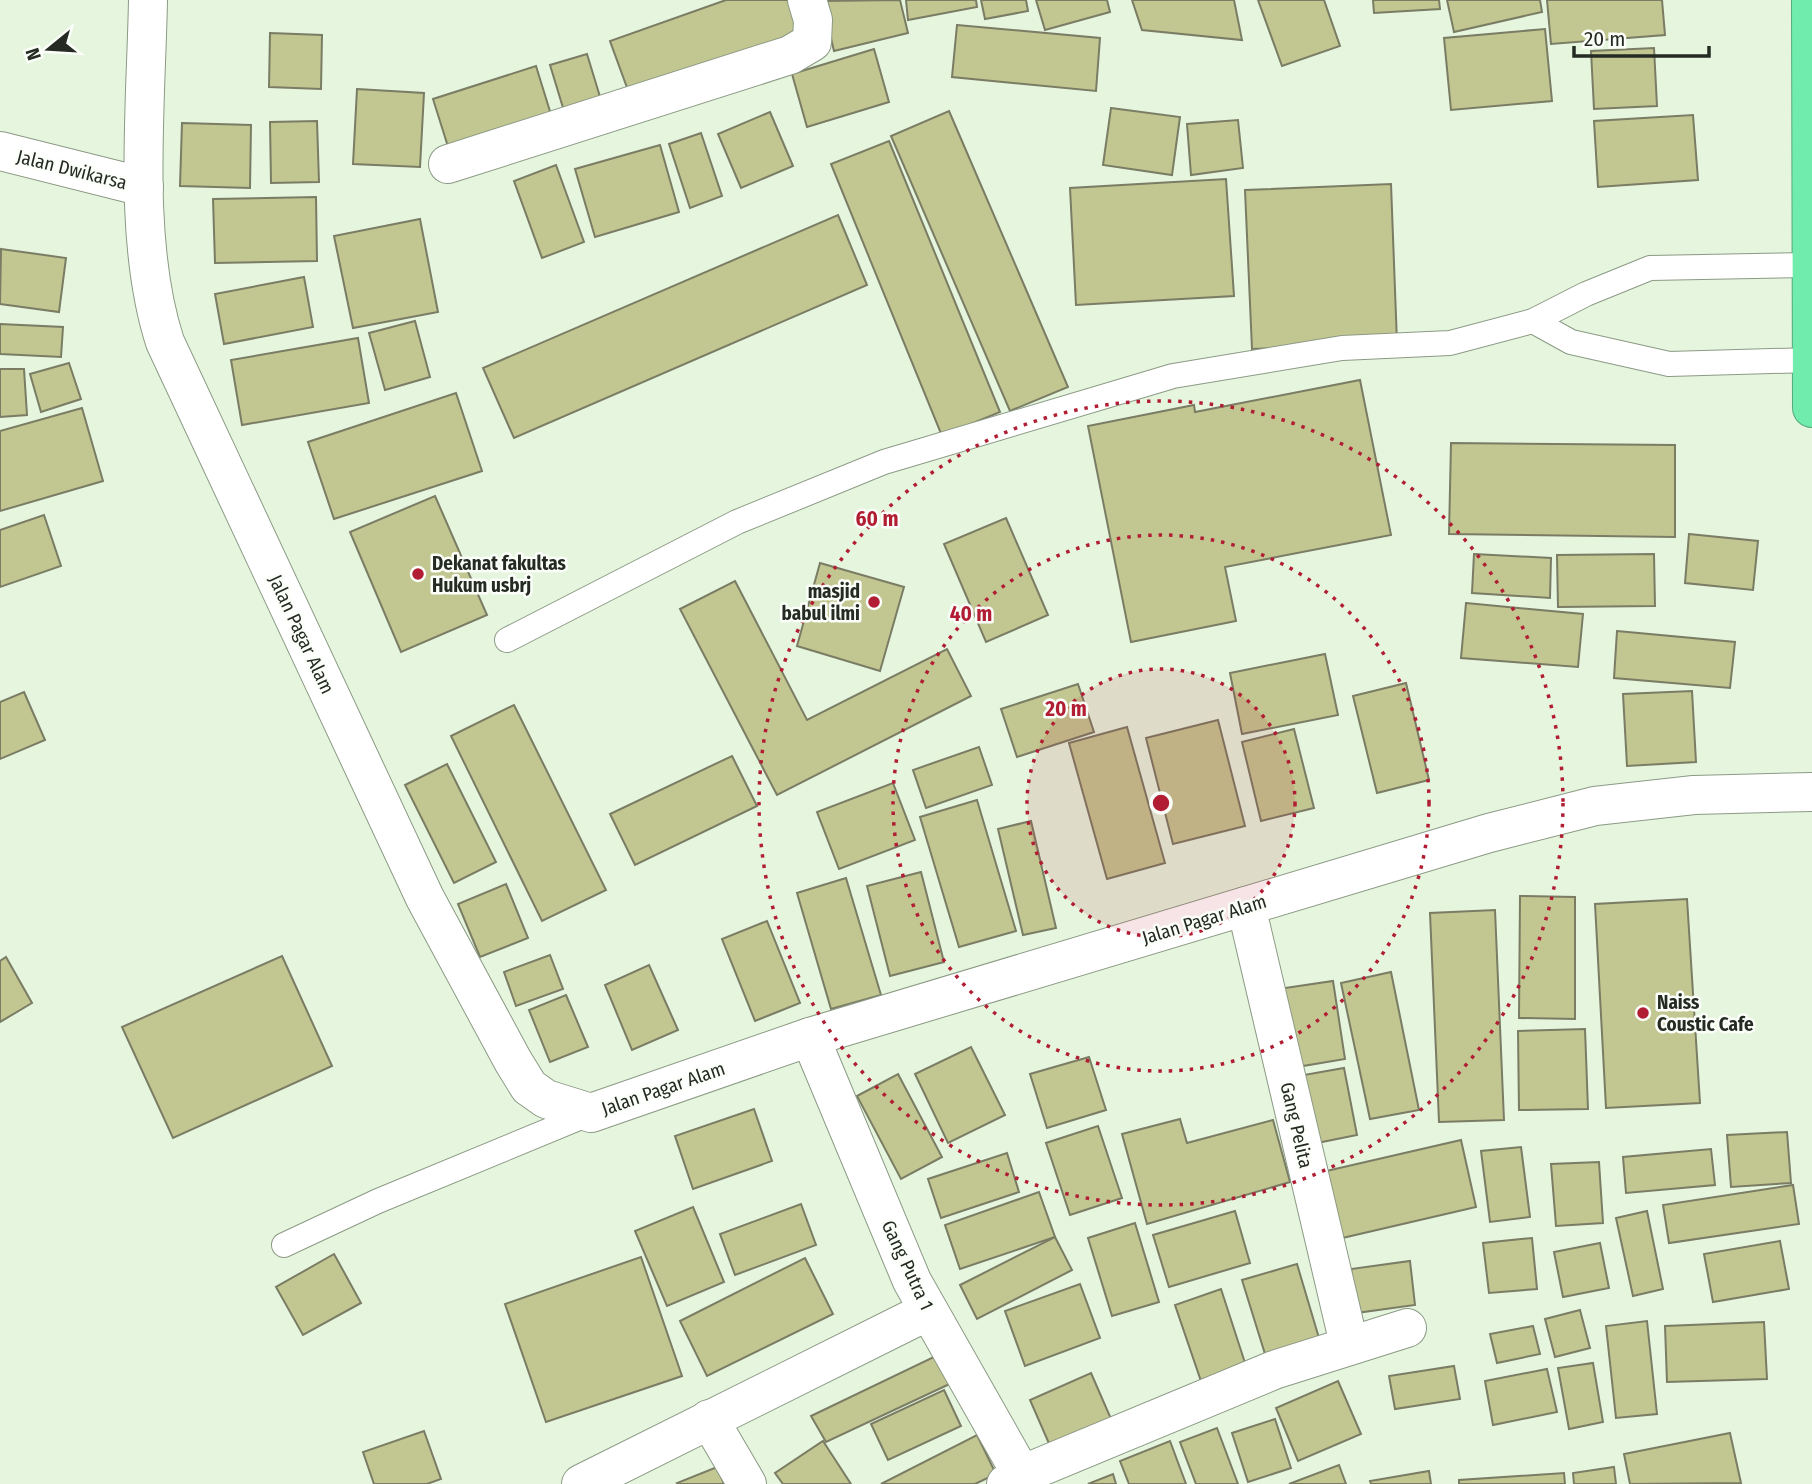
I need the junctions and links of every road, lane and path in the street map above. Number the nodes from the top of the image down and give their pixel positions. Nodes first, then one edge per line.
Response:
1 (148, 0) edge
2 (807, 0) edge
3 (1811, 0) edge
4 (0, 151) edge
5 (449, 164) dead end
6 (144, 187) junction
7 (1812, 201) edge
8 (1811, 265) edge
9 (1533, 321) junction
10 (1811, 360) edge
11 (1812, 408) edge
12 (507, 640) dead end
13 (1812, 792) edge
14 (1246, 906) junction
15 (810, 1037) junction
16 (591, 1113) junction
17 (284, 1245) dead end
18 (928, 1311) junction
19 (1407, 1328) dead end
20 (1349, 1344) junction
21 (709, 1419) junction
22 (1018, 1481) edge
23 (581, 1484) edge
24 (747, 1484) edge

1 - 6 street, Jalan Pagar Alam
2 - 5 street
3 - 7 highway
4 - 6 street, Jalan Dwikarsa
6 - 16 street, Jalan Pagar Alam
7 - 8 highway
8 - 9 lane
8 - 10 highway
9 - 10 lane
9 - 12 lane
10 - 11 highway
13 - 14 street, Jalan Pagar Alam
14 - 15 street, Jalan Pagar Alam
14 - 20 street, Gang Pelita
15 - 16 street, Jalan Pagar Alam
15 - 18 street, Gang Putra 1
16 - 17 lane
18 - 21 street
18 - 22 street, Gang Putra 1
19 - 20 street
20 - 22 street
21 - 23 street
21 - 24 street

